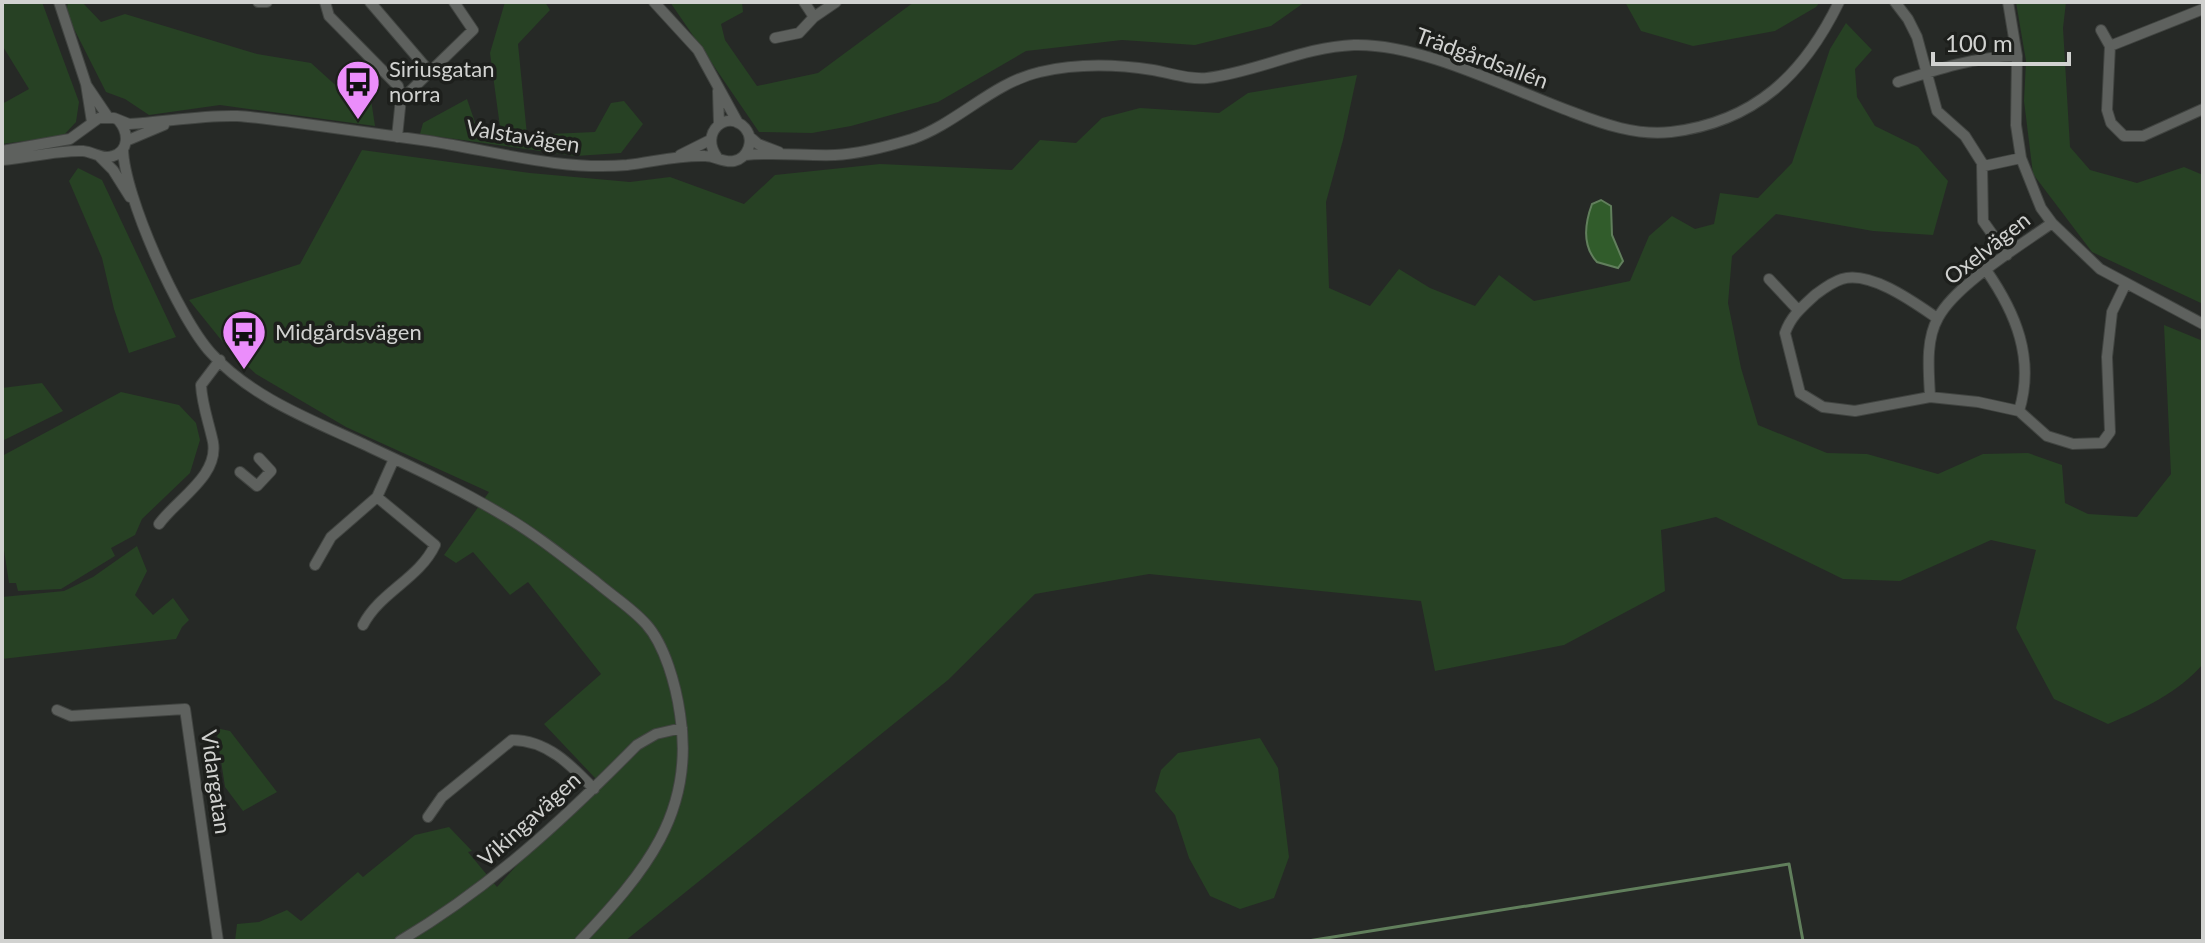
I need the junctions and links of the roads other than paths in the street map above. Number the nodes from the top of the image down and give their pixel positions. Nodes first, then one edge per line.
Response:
1 (59, 2) edge
2 (258, 2) edge
3 (267, 2) edge
4 (325, 2) edge
5 (370, 2) edge
6 (454, 2) edge
7 (654, 2) edge
8 (804, 2) edge
9 (836, 2) edge
10 (1839, 2) edge
11 (1895, 2) edge
12 (2008, 2) edge
13 (2203, 9) edge
14 (814, 17) junction
15 (2101, 30) dead end
16 (775, 38) dead end
17 (2110, 46) junction
18 (2017, 56) junction
19 (429, 71) junction
20 (1926, 72) junction
21 (1898, 82) dead end
22 (86, 84) junction
23 (718, 85) junction
24 (400, 101) junction
25 (2203, 109) edge
26 (108, 117) junction
27 (119, 121) junction
28 (170, 122) junction
29 (738, 123) junction
30 (719, 124) junction
31 (89, 126) junction
32 (397, 137) junction
33 (750, 137) junction
34 (710, 140) junction
35 (125, 145) junction
36 (2, 151) edge
37 (96, 155) junction
38 (745, 155) junction
39 (788, 155) junction
40 (679, 156) junction
41 (717, 157) junction
42 (2021, 158) junction
43 (2, 160) edge
44 (1982, 163) junction
45 (135, 205) junction
46 (2052, 223) junction
47 (2007, 255) junction
48 (1986, 270) junction
49 (1769, 279) dead end
50 (2126, 283) junction
51 (1798, 310) junction
52 (1937, 318) junction
53 (2203, 324) edge
54 (220, 360) junction
55 (1930, 397) junction
56 (2019, 411) junction
57 (259, 458) dead end
58 (394, 459) junction
59 (240, 472) dead end
60 (377, 497) junction
61 (159, 524) dead end
62 (315, 565) dead end
63 (363, 625) dead end
64 (57, 710) dead end
65 (682, 728) junction
66 (594, 789) junction
67 (428, 817) dead end
68 (218, 941) edge
69 (400, 941) edge
70 (580, 941) edge

1 - 22 street
2 - 3 street
4 - 24 street
5 - 19 street
6 - 19 street
7 - 23 street
8 - 14 street
9 - 14 street
10 - 39 street, Trädgårdsallén
11 - 20 street
12 - 18 street
13 - 17 street
14 - 16 street
15 - 17 street
17 - 25 street
18 - 20 street
18 - 42 street
19 - 24 street
20 - 21 street
20 - 44 street
22 - 26 street
22 - 31 street
23 - 29 street
23 - 30 street
24 - 32 street
26 - 27 street, Valstavägen
26 - 31 street
27 - 28 street, Valstavägen
27 - 35 street
28 - 32 street, Valstavägen
28 - 35 street, Valstavägen
29 - 30 street
29 - 33 street
30 - 34 street
31 - 36 street
31 - 37 street
32 - 40 street, Valstavägen
33 - 38 street
33 - 39 street, Trädgårdsallén
34 - 40 street, Valstavägen
34 - 41 street
35 - 37 street, Valstavägen
35 - 45 street
37 - 43 street, Valstavägen
37 - 45 street
38 - 39 street, Trädgårdsallén
38 - 41 street, Valstavägen
40 - 41 street, Valstavägen
42 - 44 street
42 - 46 street
44 - 47 street
45 - 54 street
46 - 47 street, Oxelvägen
46 - 50 street
47 - 48 street, Oxelvägen
48 - 52 street, Oxelvägen
48 - 56 street
49 - 51 street
50 - 53 street
50 - 56 street
51 - 52 street
51 - 55 street
52 - 55 street, Oxelvägen
54 - 58 street
54 - 61 street
55 - 56 street
57 - 59 street
58 - 60 street
58 - 65 street
60 - 62 street
60 - 63 street
64 - 68 street, Vidargatan
65 - 66 street, Vikingavägen
65 - 70 street
66 - 67 street
66 - 69 street, Vikingavägen

